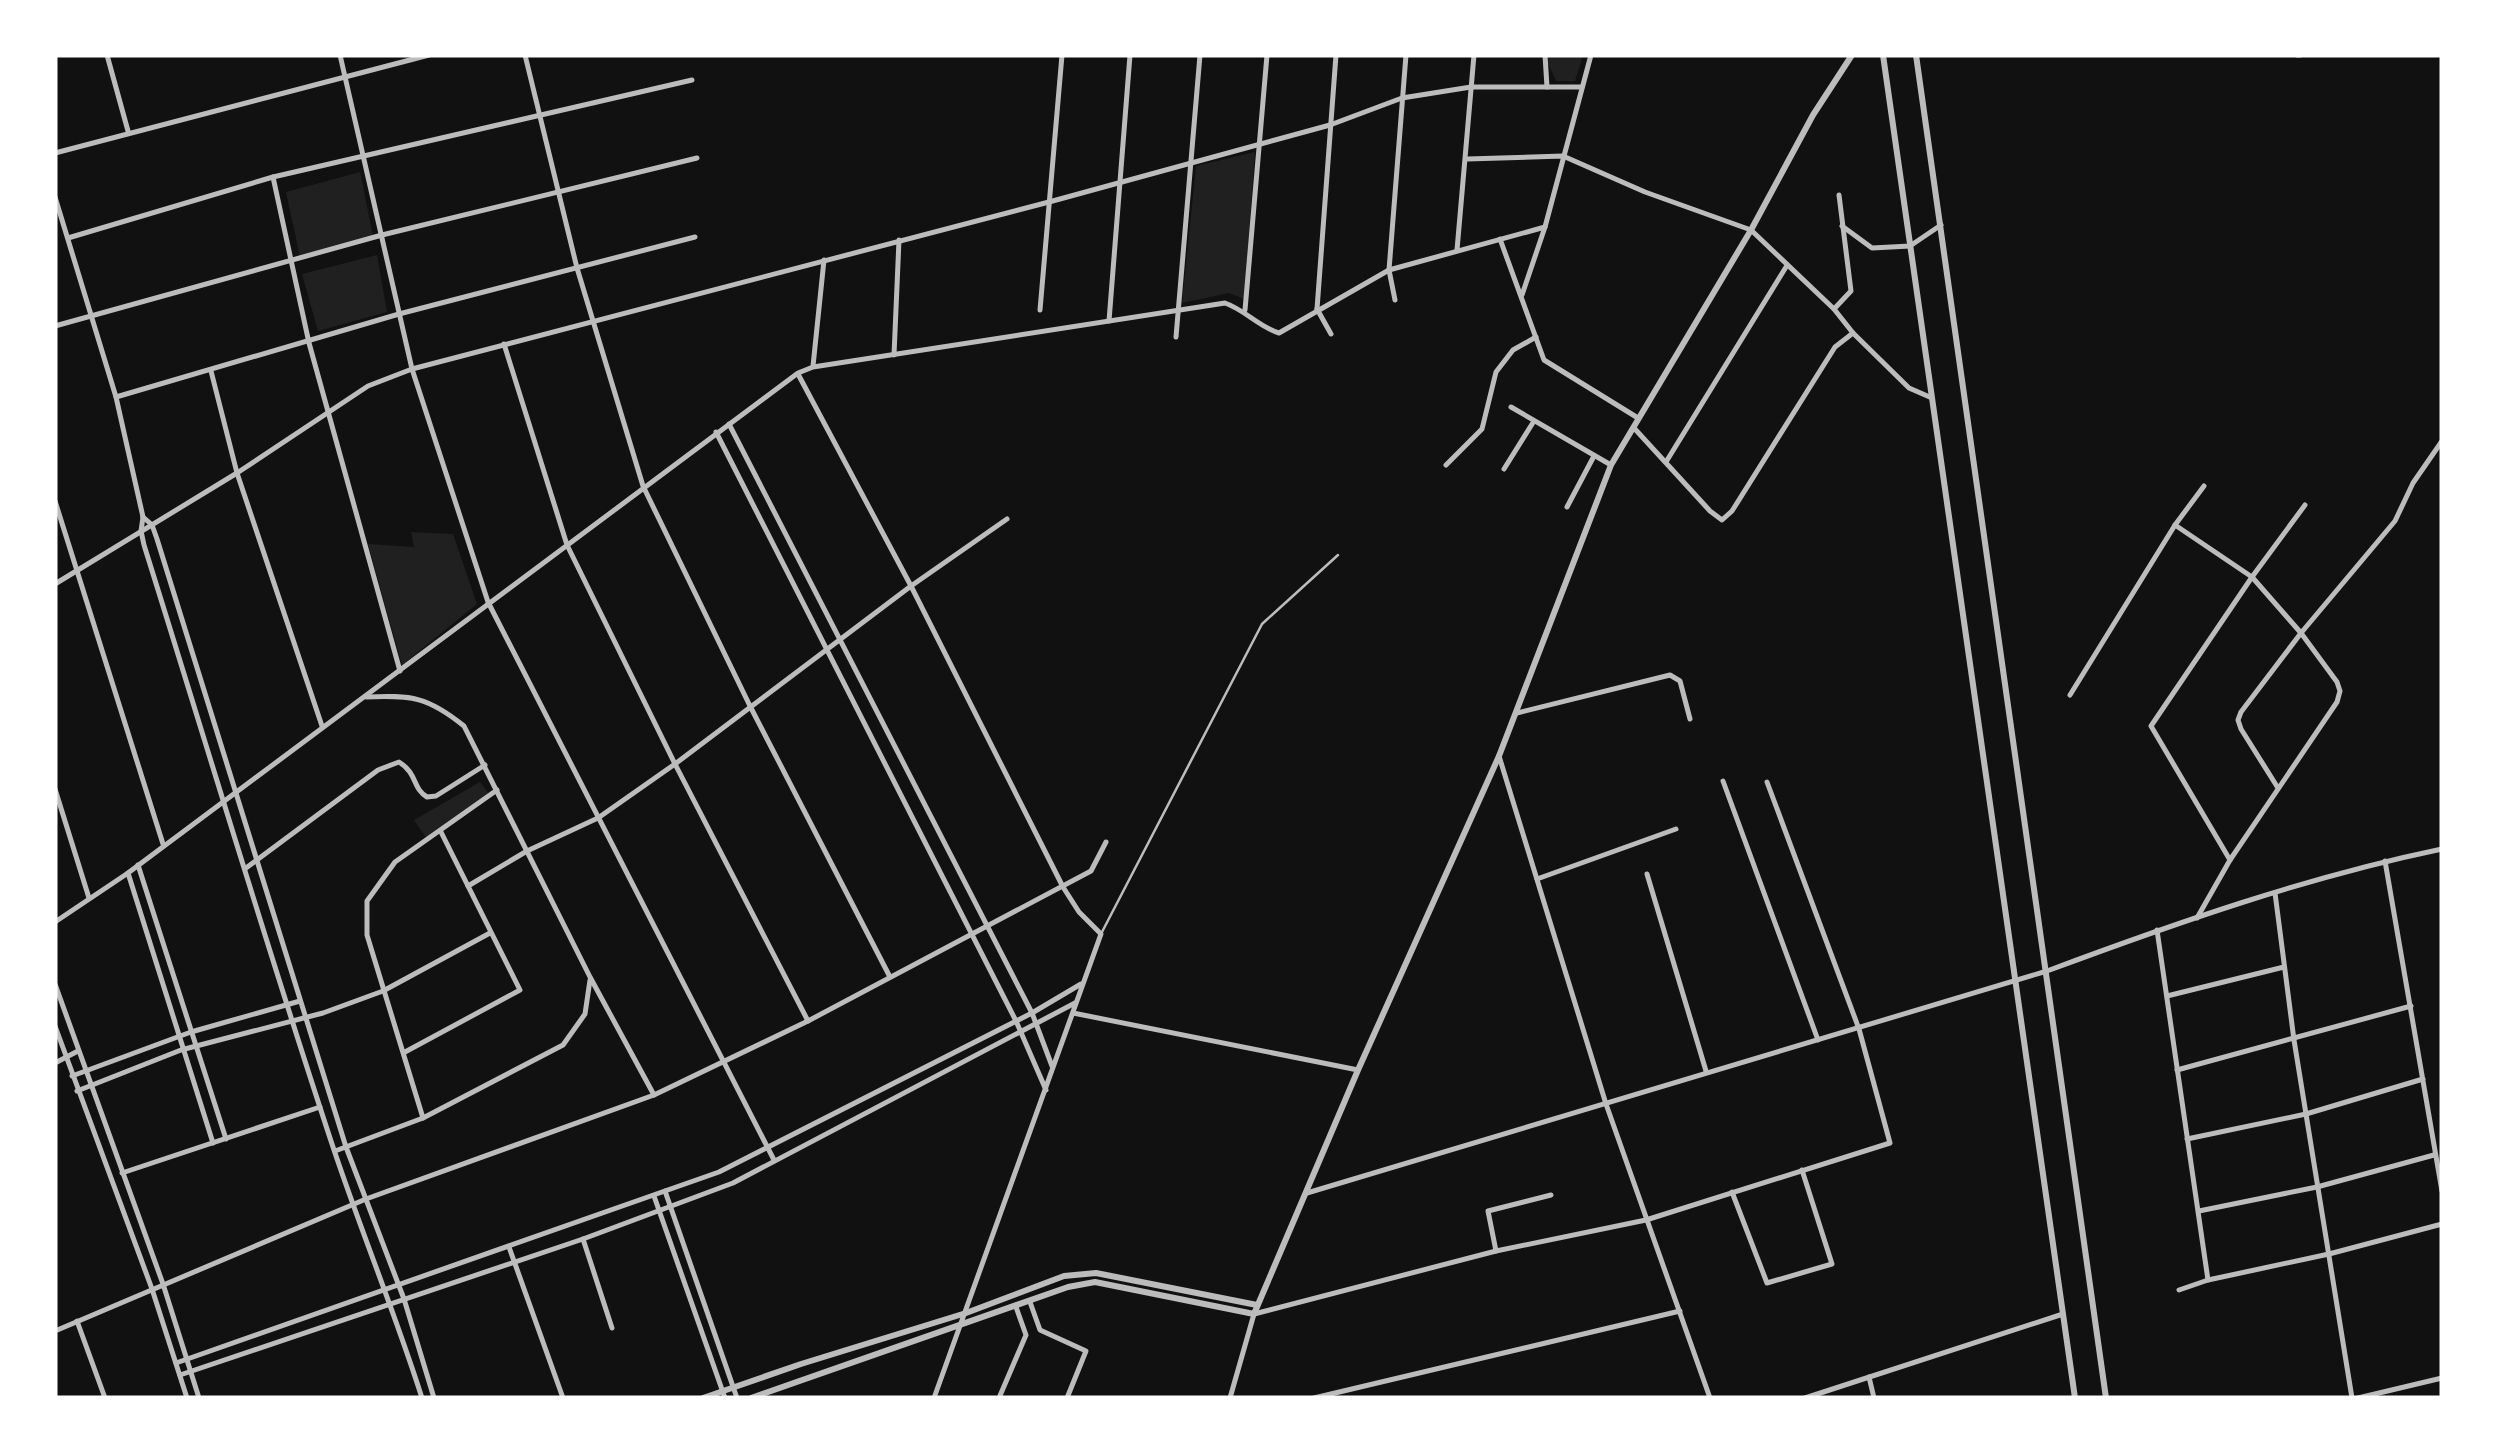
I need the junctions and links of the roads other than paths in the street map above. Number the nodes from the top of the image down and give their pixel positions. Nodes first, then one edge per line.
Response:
1 (107, 55) edge
2 (340, 55) edge
3 (429, 55) edge
4 (525, 55) edge
5 (1062, 55) edge
6 (1130, 55) edge
7 (1200, 55) edge
8 (1268, 55) edge
9 (1336, 55) edge
10 (1406, 55) edge
11 (1474, 55) edge
12 (1545, 55) edge
13 (1591, 55) edge
14 (1852, 55) edge
15 (1883, 55) edge
16 (1916, 55) edge
17 (346, 74) junction
18 (692, 80) dead end
19 (1471, 87) junction
20 (1582, 87) junction
21 (1547, 88) junction
22 (1402, 98) junction
23 (541, 116) junction
24 (1330, 124) junction
25 (128, 131) junction
26 (1261, 143) junction
27 (55, 152) edge
28 (1563, 156) junction
29 (364, 158) junction
30 (697, 158) dead end
31 (1466, 159) junction
32 (1193, 161) junction
33 (273, 177) junction
34 (1119, 182) junction
35 (559, 190) junction
36 (1839, 195) dead end
37 (55, 196) edge
38 (1049, 202) junction
39 (1842, 226) junction
40 (1544, 227) junction
41 (1937, 228) junction
42 (1751, 230) junction
43 (382, 235) junction
44 (695, 237) dead end
45 (68, 238) junction
46 (1500, 239) junction
47 (899, 240) junction
48 (1910, 246) junction
49 (1458, 250) junction
50 (824, 260) junction
51 (293, 261) junction
52 (1786, 267) junction
53 (577, 268) junction
54 (1389, 270) junction
55 (1522, 295) junction
56 (1395, 300) dead end
57 (1177, 308) junction
58 (1317, 308) junction
59 (1834, 309) junction
60 (1040, 310) dead end
61 (1246, 310) junction
62 (399, 314) junction
63 (92, 315) junction
64 (592, 322) junction
65 (1109, 322) junction
66 (55, 326) edge
67 (1852, 333) junction
68 (1331, 334) dead end
69 (1176, 337) dead end
70 (1536, 337) junction
71 (309, 342) junction
72 (504, 344) junction
73 (894, 355) junction
74 (814, 367) junction
75 (412, 369) junction
76 (212, 371) junction
77 (798, 373) junction
78 (116, 397) junction
79 (1933, 399) junction
80 (1512, 407) dead end
81 (328, 414) junction
82 (1638, 418) junction
83 (1534, 421) junction
84 (729, 423) junction
85 (1633, 427) junction
86 (716, 432) junction
87 (2442, 441) edge
88 (1594, 456) junction
89 (1666, 462) junction
90 (1446, 465) dead end
91 (1611, 465) junction
92 (1504, 469) dead end
93 (236, 472) junction
94 (643, 486) junction
95 (2204, 486) dead end
96 (55, 501) edge
97 (2306, 505) dead end
98 (1567, 508) dead end
99 (143, 516) junction
100 (1007, 519) dead end
101 (152, 524) junction
102 (2175, 525) junction
103 (141, 531) junction
104 (567, 545) junction
105 (1338, 555) dead end
106 (76, 570) junction
107 (2252, 577) junction
108 (55, 584) edge
109 (910, 586) junction
110 (488, 602) junction
111 (2301, 633) junction
112 (838, 641) junction
113 (825, 650) junction
114 (400, 671) junction
115 (2070, 695) dead end
116 (362, 698) junction
117 (750, 706) junction
118 (1517, 712) junction
119 (1690, 719) dead end
120 (322, 726) junction
121 (1500, 756) junction
122 (675, 764) junction
123 (485, 765) junction
124 (1723, 781) dead end
125 (1767, 782) dead end
126 (2278, 788) junction
127 (55, 789) edge
128 (497, 790) junction
129 (234, 791) junction
130 (224, 799) junction
131 (598, 818) junction
132 (1676, 829) dead end
133 (441, 832) junction
134 (1106, 842) dead end
135 (162, 844) junction
136 (2442, 849) edge
137 (527, 852) junction
138 (2230, 860) junction
139 (255, 861) junction
140 (2385, 861) junction
141 (138, 865) junction
142 (245, 868) junction
143 (128, 873) junction
144 (1648, 874) dead end
145 (1538, 879) junction
146 (468, 886) junction
147 (1063, 887) junction
148 (2276, 893) junction
149 (89, 898) junction
150 (2195, 920) junction
151 (55, 922) edge
152 (988, 926) junction
153 (2157, 930) junction
154 (490, 932) junction
155 (972, 934) junction
156 (1101, 934) junction
157 (2284, 967) junction
158 (2047, 971) junction
159 (590, 977) junction
160 (890, 979) junction
161 (2013, 980) junction
162 (1084, 983) junction
163 (55, 984) edge
164 (384, 990) junction
165 (2167, 996) junction
166 (1078, 1001) junction
167 (300, 1002) junction
168 (288, 1005) junction
169 (2411, 1006) junction
170 (1032, 1013) junction
171 (1073, 1013) junction
172 (305, 1018) junction
173 (293, 1021) junction
174 (808, 1021) junction
175 (1016, 1021) junction
176 (1037, 1025) junction
177 (55, 1026) edge
178 (1859, 1029) junction
179 (191, 1032) junction
180 (1022, 1032) junction
181 (177, 1037) junction
182 (1818, 1040) junction
183 (2294, 1040) junction
184 (196, 1046) junction
185 (181, 1050) junction
186 (78, 1051) junction
187 (404, 1052) junction
188 (66, 1058) junction
189 (55, 1063) edge
190 (723, 1064) junction
191 (1053, 1069) junction
192 (1358, 1070) junction
193 (2176, 1070) junction
194 (86, 1072) junction
195 (1706, 1072) junction
196 (72, 1076) junction
197 (2424, 1080) junction
198 (90, 1086) junction
199 (1046, 1090) junction
200 (77, 1091) junction
201 (654, 1096) junction
202 (1606, 1104) junction
203 (320, 1107) junction
204 (2306, 1114) junction
205 (423, 1118) junction
206 (226, 1138) junction
207 (2187, 1140) junction
208 (212, 1143) junction
209 (346, 1147) junction
210 (768, 1149) junction
211 (334, 1151) junction
212 (2434, 1155) junction
213 (774, 1160) junction
214 (1802, 1170) junction
215 (122, 1173) junction
216 (2317, 1187) junction
217 (2442, 1191) edge
218 (665, 1192) junction
219 (1732, 1192) junction
220 (1304, 1194) junction
221 (1551, 1194) dead end
222 (654, 1196) junction
223 (366, 1199) junction
224 (353, 1204) junction
225 (670, 1206) junction
226 (658, 1210) junction
227 (2199, 1211) junction
228 (1646, 1220) junction
229 (2442, 1224) edge
230 (583, 1239) junction
231 (509, 1247) junction
232 (1496, 1251) junction
233 (2329, 1254) junction
234 (515, 1261) junction
235 (2208, 1280) junction
236 (164, 1284) junction
237 (399, 1284) junction
238 (386, 1288) junction
239 (152, 1289) junction
240 (2179, 1290) dead end
241 (404, 1298) junction
242 (1030, 1302) junction
243 (392, 1303) junction
244 (1257, 1305) junction
245 (1016, 1307) junction
246 (1680, 1310) junction
247 (966, 1314) junction
248 (1254, 1314) junction
249 (2063, 1314) junction
250 (77, 1321) junction
251 (962, 1326) junction
252 (612, 1328) dead end
253 (55, 1330) edge
254 (1040, 1330) junction
255 (1026, 1334) junction
256 (186, 1359) junction
257 (176, 1363) junction
258 (191, 1372) junction
259 (180, 1375) junction
260 (1869, 1377) junction
261 (2442, 1378) edge
262 (733, 1387) junction
263 (724, 1394) edge
264 (104, 1398) edge
265 (188, 1398) edge
266 (199, 1398) edge
267 (422, 1398) edge
268 (434, 1398) edge
269 (563, 1398) edge
270 (706, 1398) edge
271 (737, 1398) edge
272 (751, 1398) edge
273 (934, 1398) edge
274 (999, 1398) edge
275 (1067, 1398) edge
276 (1230, 1398) edge
277 (1314, 1398) edge
278 (1710, 1398) edge
279 (1805, 1398) edge
280 (1874, 1398) edge
281 (2075, 1398) edge
282 (2106, 1398) edge
283 (2355, 1398) edge

1 - 25 street
2 - 17 street
3 - 17 street
4 - 23 street
5 - 38 street
6 - 34 street
7 - 32 street
8 - 26 street
9 - 24 street
10 - 22 street
11 - 19 street
12 - 21 street
13 - 20 street
14 - 42 street
15 - 48 street
16 - 41 street
17 - 25 street
17 - 29 street
18 - 23 street
19 - 21 street
19 - 22 street
19 - 31 street
20 - 21 street
20 - 28 street
22 - 24 street
22 - 54 street
23 - 29 street
23 - 35 street
24 - 26 street
24 - 58 street
25 - 27 street
26 - 32 street
26 - 61 street
28 - 31 street
28 - 40 street
28 - 42 street
29 - 33 street
29 - 43 street
30 - 35 street
31 - 49 street
32 - 34 street
32 - 57 street
33 - 45 street
33 - 51 street
34 - 38 street
34 - 65 street
35 - 43 street
35 - 53 street
36 - 39 street
37 - 45 street
38 - 47 street
38 - 60 street
39 - 48 street
39 - 59 street
40 - 46 street
40 - 55 street
41 - 48 street
41 - 158 street
42 - 52 street
42 - 82 street
43 - 51 street
43 - 62 street
44 - 53 street
45 - 63 street
46 - 49 street
46 - 55 street
47 - 50 street
47 - 73 street
48 - 79 street
49 - 54 street
50 - 64 street
50 - 74 street
51 - 63 street
51 - 71 street
52 - 59 street
52 - 89 street
53 - 62 street
53 - 64 street
54 - 56 street
54 - 58 street
55 - 70 street
57 - 61 street
57 - 65 street
57 - 69 street
58 - 61 street
58 - 68 street
59 - 67 street
62 - 71 street
62 - 75 street
63 - 66 street
63 - 78 street
64 - 72 street
64 - 94 street
65 - 73 street
67 - 79 street
67 - 89 street
70 - 82 street
70 - 90 street
71 - 76 street
71 - 81 street
72 - 75 street
72 - 104 street
73 - 74 street
74 - 77 street
75 - 81 street
75 - 110 street
76 - 78 street
76 - 93 street
77 - 84 street
77 - 109 street
78 - 99 street
79 - 161 street
80 - 83 street
81 - 93 street
81 - 114 street
82 - 85 street
83 - 88 street
83 - 92 street
84 - 86 street
84 - 112 street
85 - 89 street
85 - 91 street
86 - 94 street
86 - 113 street
87 - 111 street
88 - 91 street
88 - 98 street
91 - 118 street
93 - 101 street
93 - 120 street
94 - 104 street
94 - 117 street
95 - 102 street
96 - 106 street
97 - 107 street
99 - 101 street
99 - 103 street
100 - 109 street
101 - 103 street
101 - 129 street
102 - 107 street
102 - 115 street
103 - 106 street
103 - 130 street
104 - 110 street
104 - 122 street
105 - 156 lane
106 - 108 street
106 - 135 street
107 - 111 street
107 - 138 street
109 - 112 street
109 - 147 street
110 - 114 street
110 - 131 street
111 - 126 street
111 - 126 street
112 - 113 street
112 - 152 street
113 - 117 street
113 - 155 street
114 - 116 street
116 - 120 street
116 - 123 street
117 - 122 street
117 - 160 street
118 - 119 street
118 - 121 street
120 - 129 street
121 - 145 street
121 - 192 street
122 - 131 street
122 - 174 street
123 - 128 street
123 - 139 street
124 - 182 street
125 - 178 street
126 - 138 street
127 - 149 street
128 - 133 street
128 - 137 street
129 - 130 street
129 - 139 street
130 - 135 street
130 - 142 street
131 - 137 street
131 - 190 street
132 - 145 street
133 - 146 street
133 - 164 street
134 - 147 street
135 - 141 street
136 - 140 street
137 - 146 street
137 - 159 street
138 - 150 street
139 - 142 street
139 - 167 street
140 - 148 street
140 - 169 street
141 - 143 street
141 - 179 street
142 - 168 street
143 - 149 street
143 - 181 street
144 - 195 street
145 - 202 street
146 - 154 street
147 - 152 street
147 - 156 street
148 - 150 street
148 - 157 street
149 - 151 street
150 - 153 street
152 - 155 street
152 - 170 street
153 - 158 street
153 - 165 street
154 - 164 street
154 - 187 street
155 - 160 street
155 - 175 street
156 - 162 street
157 - 165 street
157 - 183 street
158 - 161 street
158 - 282 street
159 - 201 street
159 - 205 street
160 - 174 street
161 - 178 street
161 - 249 street
162 - 166 street
162 - 170 street
163 - 186 street
164 - 172 street
164 - 187 street
165 - 193 street
166 - 171 street
166 - 176 street
167 - 168 street
167 - 172 street
168 - 173 street
168 - 179 street
169 - 183 street
169 - 197 street
170 - 175 street
170 - 176 street
171 - 191 street
171 - 192 street
172 - 173 street
172 - 209 street
173 - 184 street
173 - 203 street
174 - 190 street
175 - 180 street
175 - 210 street
176 - 180 street
176 - 191 street
177 - 188 street
178 - 182 street
178 - 214 street
179 - 181 street
179 - 184 street
180 - 199 street
180 - 213 street
181 - 185 street
181 - 194 street
182 - 195 street
183 - 193 street
183 - 204 street
184 - 185 street
184 - 206 street
185 - 198 street
185 - 208 street
186 - 188 street
186 - 194 street
187 - 205 street
188 - 189 street
188 - 196 street
190 - 201 street
190 - 210 street
191 - 199 street
192 - 220 street
193 - 207 street
194 - 196 street
194 - 198 street
195 - 202 street
196 - 200 street
197 - 204 street
197 - 212 street
198 - 200 street
198 - 215 street
199 - 247 street
200 - 239 street
201 - 223 street
202 - 220 street
202 - 228 street
203 - 206 street
203 - 211 street
204 - 207 street
204 - 216 street
205 - 209 street
206 - 208 street
207 - 227 street
208 - 215 street
209 - 211 street
209 - 223 street
210 - 213 street
210 - 218 street
211 - 224 street
212 - 216 street
212 - 217 street
213 - 225 street
214 - 219 street
214 - 219 street
215 - 236 street
216 - 227 street
216 - 233 street
218 - 222 street
218 - 225 street
219 - 228 street
220 - 244 street
221 - 232 street
222 - 226 street
222 - 231 street
223 - 224 street
223 - 237 street
224 - 236 street
224 - 238 street
225 - 226 street
225 - 262 street
226 - 230 street
226 - 263 street
227 - 235 street
228 - 232 street
228 - 246 street
229 - 233 street
230 - 234 street
230 - 252 street
231 - 234 street
231 - 237 street
232 - 248 street
233 - 235 street
233 - 283 street
234 - 241 street
234 - 269 street
235 - 240 street
236 - 239 street
236 - 256 street
237 - 238 street
237 - 241 street
238 - 243 street
238 - 256 street
239 - 250 street
239 - 257 street
241 - 243 street
241 - 268 street
242 - 245 street
242 - 248 street
242 - 254 street
243 - 258 street
243 - 267 street
244 - 247 street
244 - 248 street
245 - 251 street
245 - 255 street
246 - 277 street
246 - 278 street
247 - 251 street
247 - 262 street
248 - 276 street
249 - 260 street
249 - 281 street
250 - 253 street
250 - 264 street
251 - 272 street
251 - 273 street
254 - 255 street
254 - 275 street
255 - 274 street
256 - 257 street
256 - 258 street
257 - 259 street
258 - 259 street
258 - 266 street
259 - 265 street
260 - 279 street
260 - 280 street
261 - 283 street
262 - 263 street
262 - 271 street
263 - 270 street

